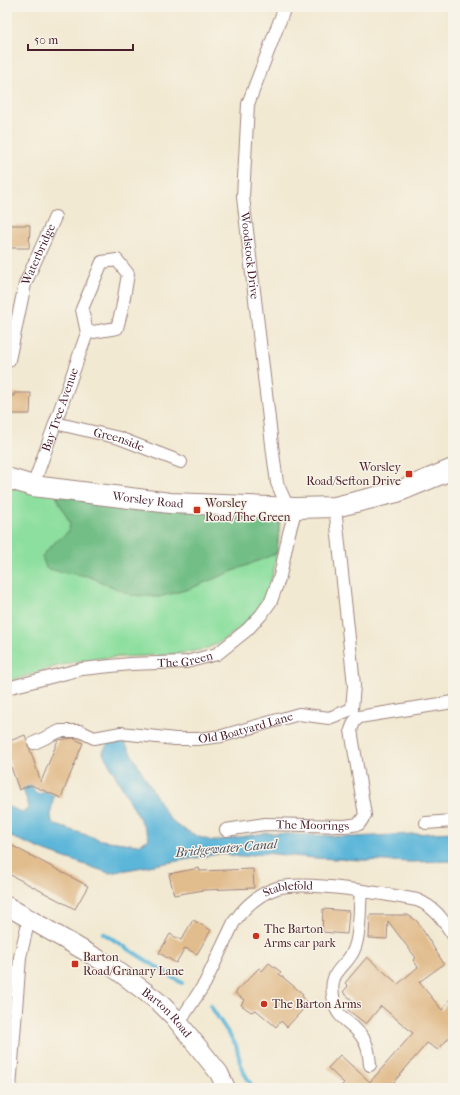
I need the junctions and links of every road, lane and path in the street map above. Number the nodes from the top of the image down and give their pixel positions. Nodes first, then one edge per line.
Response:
1 (285, 7) edge
2 (55, 217) dead end
3 (87, 333) junction
4 (7, 362) edge
5 (55, 423) junction
6 (181, 462) dead end
7 (453, 469) edge
8 (7, 478) edge
9 (33, 486) junction
10 (335, 507) junction
11 (292, 508) junction
12 (7, 688) edge
13 (453, 702) edge
14 (34, 743) dead end
15 (453, 821) edge
16 (426, 823) dead end
17 (226, 830) dead end
18 (361, 892) junction
19 (7, 906) edge
20 (29, 919) junction
21 (453, 935) edge
22 (179, 1023) junction
23 (370, 1065) dead end
24 (9, 1084) edge
25 (226, 1088) edge

1 - 11 street, Woodstock Drive
2 - 4 street, Waterbridge
3 - 3 street
3 - 5 street, Bay Tree Avenue
5 - 6 street, Greenside
5 - 9 street, Bay Tree Avenue
7 - 10 main road, Worsley Road
8 - 9 main road, Worsley Road
9 - 11 main road, Worsley Road
10 - 11 main road, Worsley Road
10 - 14 street, Old Boatyard Lane
11 - 12 street, The Green
13 - 17 street, The Moorings
15 - 16 street
18 - 21 street, Stablefold
18 - 22 street, Stablefold
18 - 23 street
19 - 20 main road, Barton Road
20 - 22 main road, Barton Road
20 - 24 street
22 - 25 main road, Barton Road

